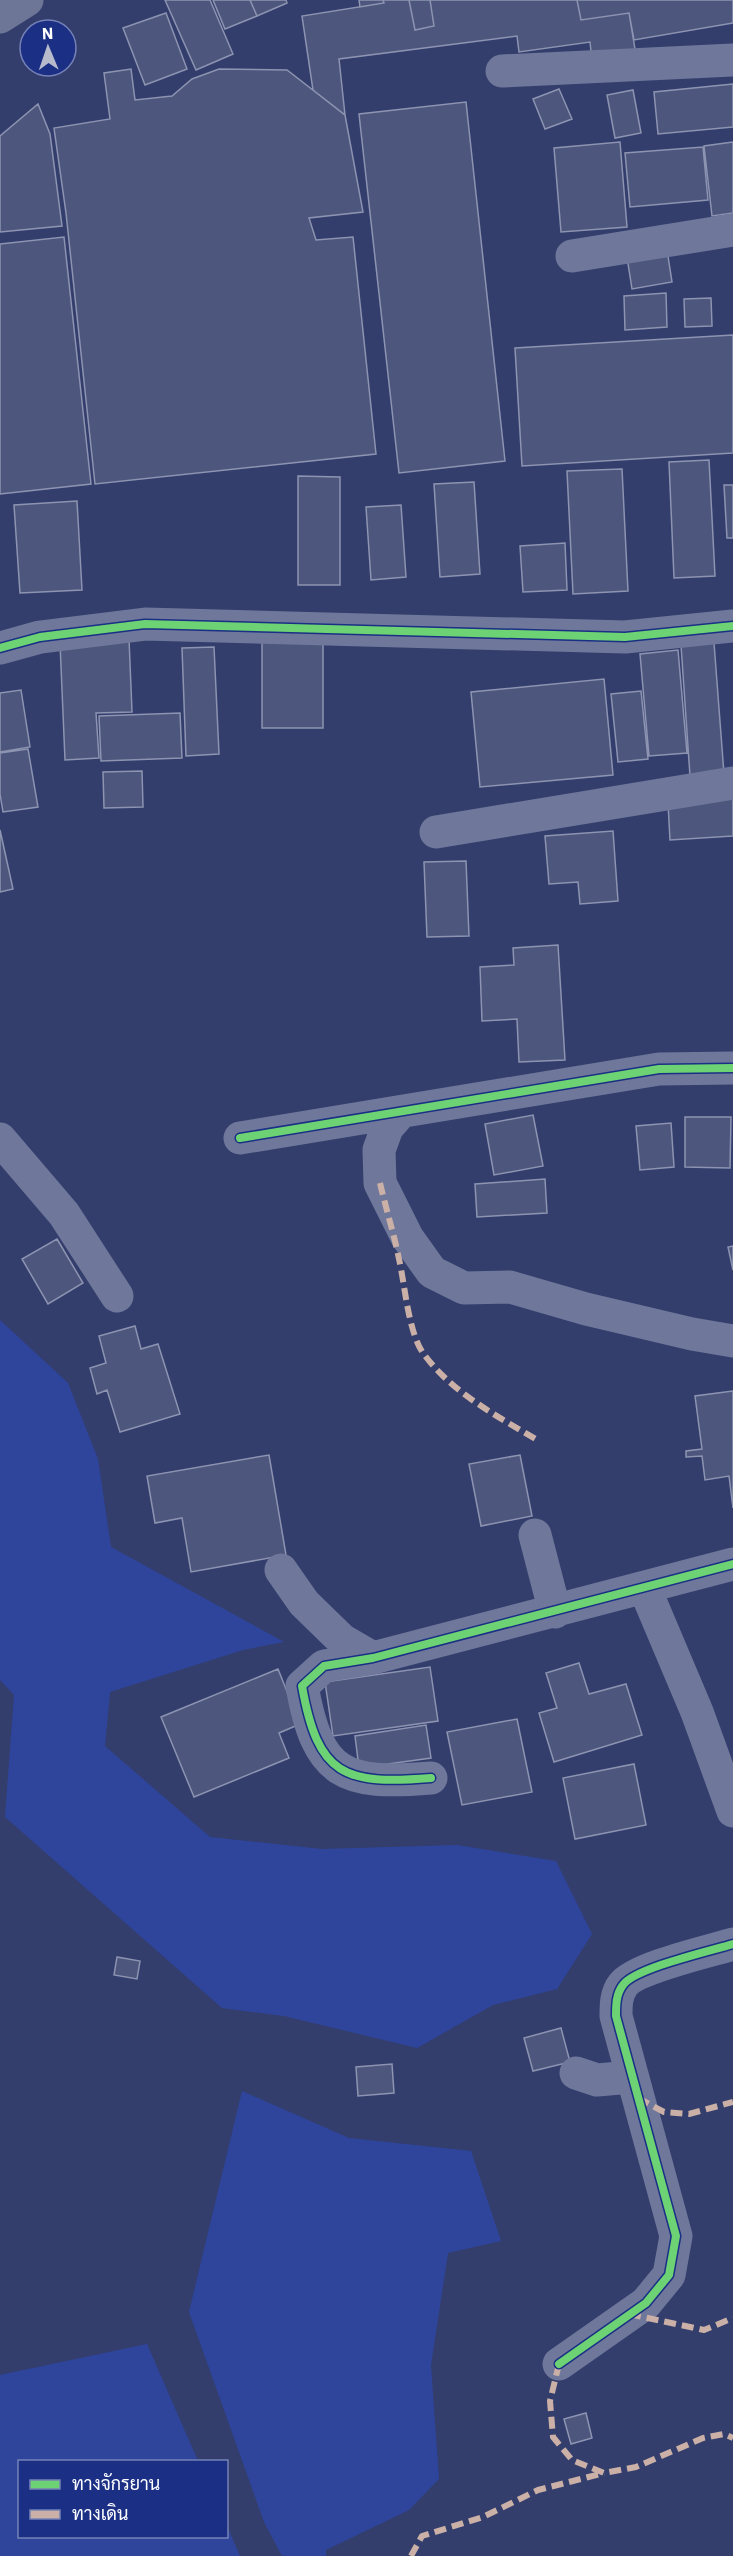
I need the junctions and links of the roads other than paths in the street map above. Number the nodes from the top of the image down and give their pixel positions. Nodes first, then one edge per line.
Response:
1 (27, 0) edge
2 (0, 17) edge
3 (733, 60) edge
4 (501, 71) dead end
5 (733, 230) edge
6 (572, 256) dead end
7 (733, 626) edge
8 (0, 648) edge
9 (733, 783) edge
10 (436, 832) dead end
11 (733, 1068) edge
12 (401, 1112) junction
13 (240, 1138) dead end
14 (0, 1139) edge
15 (117, 1296) dead end
16 (733, 1341) edge
17 (535, 1535) dead end
18 (733, 1564) edge
19 (281, 1570) dead end
20 (645, 1589) junction
21 (555, 1612) junction
22 (374, 1658) junction
23 (431, 1778) dead end
24 (733, 1811) edge
25 (733, 1944) edge
26 (576, 2073) dead end
27 (632, 2077) junction
28 (559, 2364) dead end

1 - 2 main road
3 - 4 street
5 - 6 street
7 - 8 street
9 - 10 street
11 - 12 street
12 - 13 street
12 - 16 street
14 - 15 street
17 - 21 street
18 - 20 street
19 - 22 street
20 - 21 street
20 - 24 street
21 - 22 street
22 - 23 street
25 - 27 street
26 - 27 street
27 - 28 street

